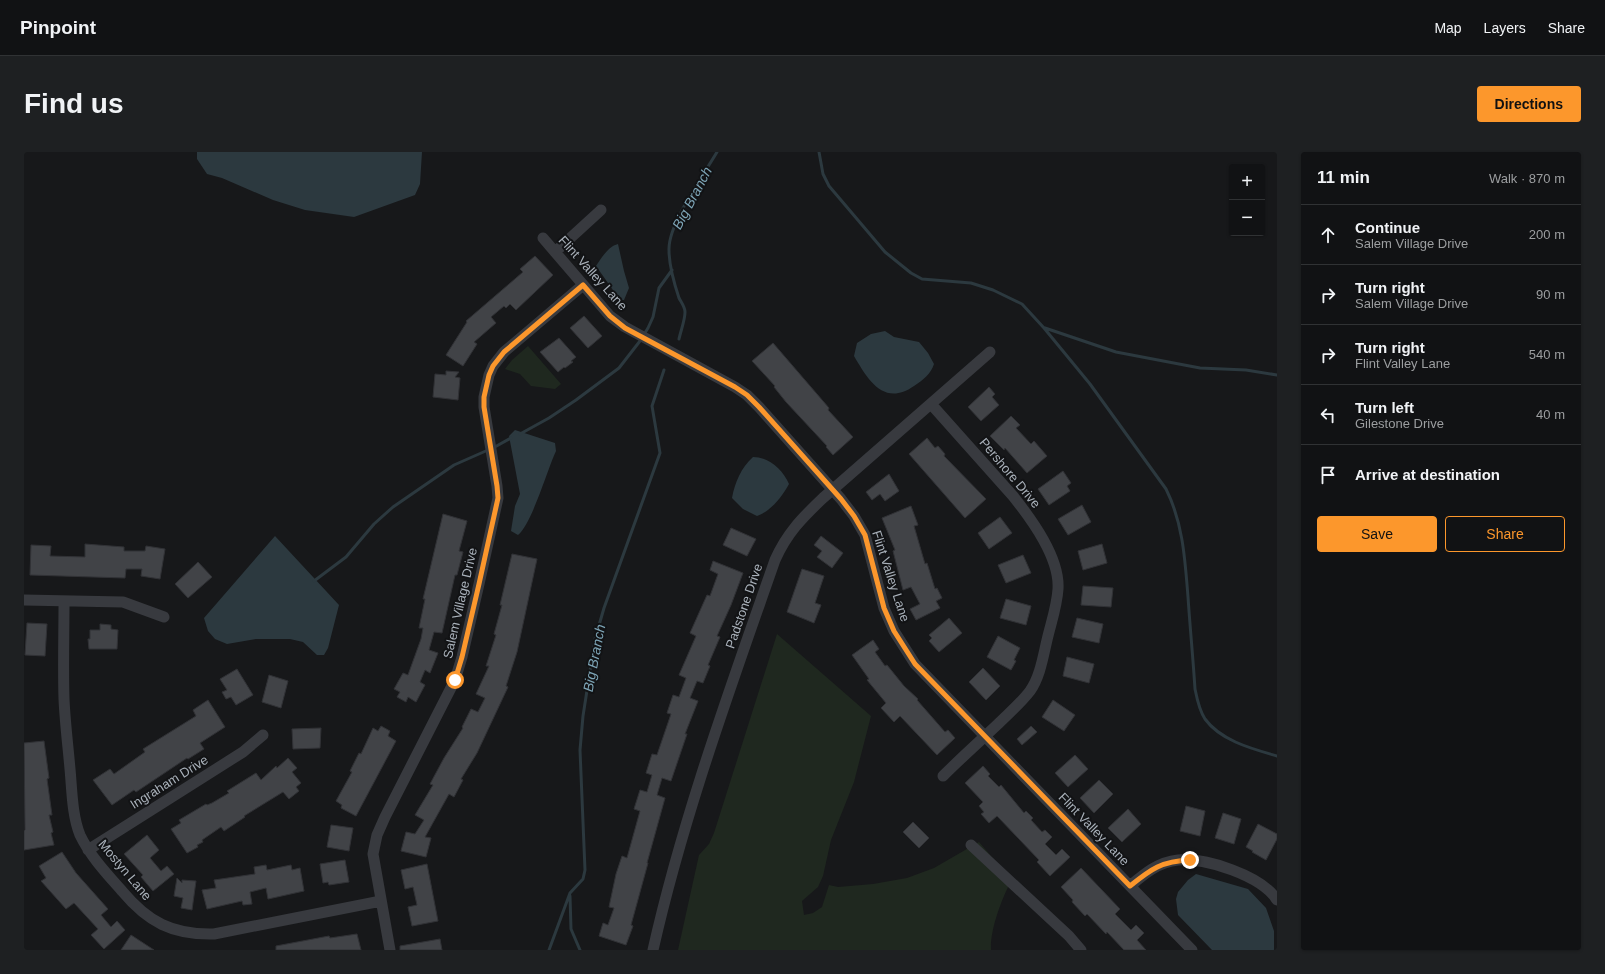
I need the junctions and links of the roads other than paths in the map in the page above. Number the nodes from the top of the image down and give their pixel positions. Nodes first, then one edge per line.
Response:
1 (600, 210) dead end
2 (542, 238) dead end
3 (555, 252) junction
4 (583, 285) junction
5 (990, 352) dead end
6 (931, 404) junction
7 (833, 489) junction
8 (24, 600) edge
9 (64, 602) junction
10 (164, 617) dead end
11 (263, 735) dead end
12 (985, 736) junction
13 (943, 776) dead end
14 (971, 844) dead end
15 (88, 850) junction
16 (1130, 886) junction
17 (1277, 900) edge
18 (381, 901) junction
19 (390, 950) edge
20 (653, 950) edge
21 (1081, 950) edge
22 (1192, 950) edge

1 - 3 street
2 - 3 street, Flint Valley Lane
3 - 4 street, Flint Valley Lane
4 - 7 street, Flint Valley Lane
4 - 18 street, Salem Village Drive
5 - 6 street, Padstone Drive
6 - 7 street, Padstone Drive
6 - 12 street, Pershore Drive
7 - 12 street, Flint Valley Lane
7 - 20 street, Padstone Drive
8 - 9 street
9 - 10 street
9 - 15 street, Mostyn Lane
11 - 15 street, Ingraham Drive
12 - 13 street, Pershore Drive
12 - 16 street, Flint Valley Lane
14 - 21 street
15 - 18 street, Mostyn Lane
16 - 17 street
16 - 22 street, Flint Valley Lane
18 - 19 street, Salem Village Drive

